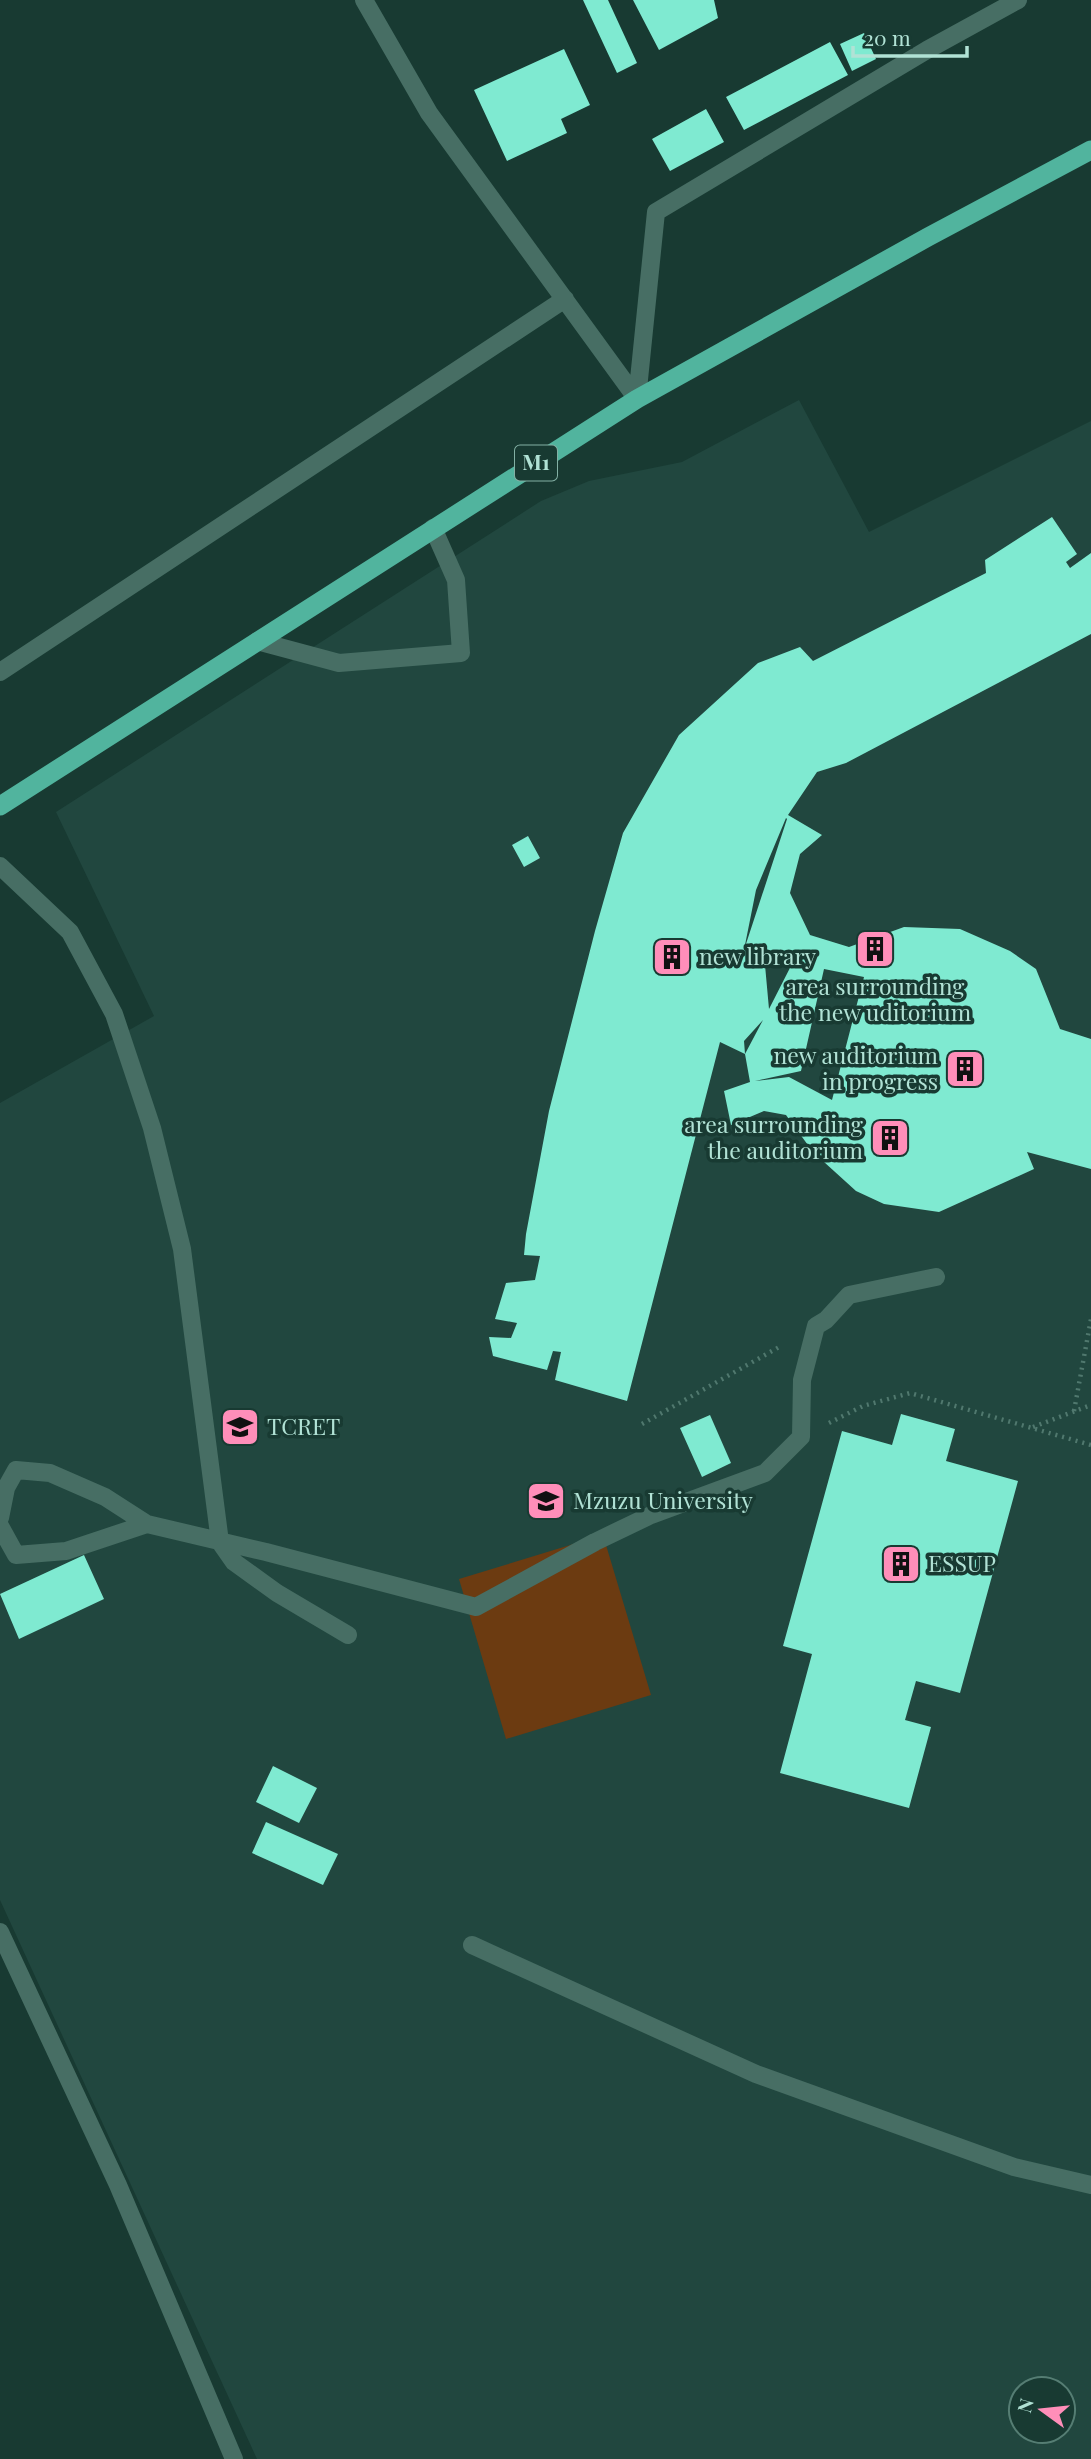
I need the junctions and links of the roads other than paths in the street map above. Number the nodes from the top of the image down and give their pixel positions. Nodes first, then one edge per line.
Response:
1 (364, 0) edge
2 (1018, 0) edge
3 (1091, 150) edge
4 (565, 299) junction
5 (637, 399) junction
6 (433, 528) junction
7 (257, 641) junction
8 (0, 672) edge
9 (2, 800) edge
10 (0, 866) edge
11 (936, 1277) dead end
12 (0, 1518) edge
13 (147, 1524) junction
14 (0, 1526) edge
15 (220, 1542) junction
16 (348, 1635) dead end
17 (0, 1932) edge
18 (472, 1945) dead end
19 (1091, 2185) edge
20 (234, 2459) edge

1 - 4 street
2 - 5 street
3 - 5 highway, M1
4 - 5 street
4 - 8 street
5 - 6 highway, M1
6 - 7 highway, M1
6 - 7 street
7 - 9 highway, M1
10 - 15 street
11 - 15 street
12 - 13 street
13 - 14 street
13 - 15 street
15 - 16 street
17 - 20 street
18 - 19 street

